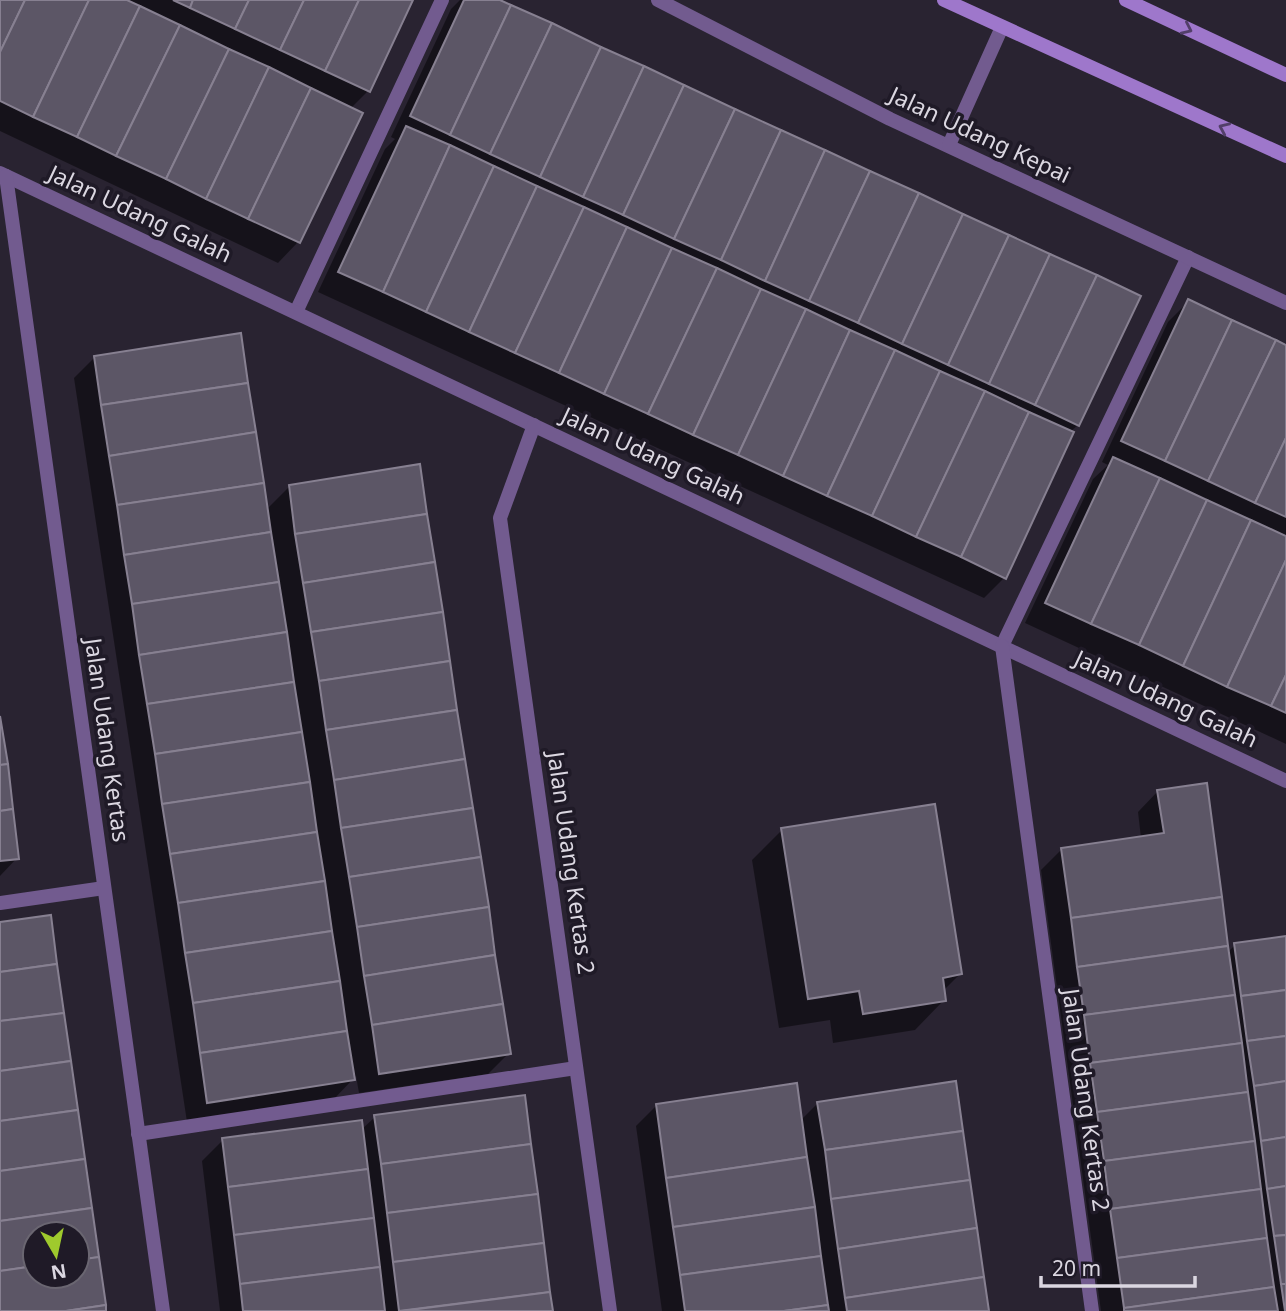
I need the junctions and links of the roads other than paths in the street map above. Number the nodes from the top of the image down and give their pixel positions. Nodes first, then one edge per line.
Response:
1 (442, 0) edge
2 (658, 0) edge
3 (944, 0) edge
4 (1126, 0) edge
5 (1002, 27) junction
6 (1286, 75) edge
7 (949, 145) junction
8 (1286, 156) edge
9 (3, 175) edge
10 (1188, 257) junction
11 (1286, 303) edge
12 (296, 312) junction
13 (534, 425) junction
14 (1002, 646) junction
15 (1286, 781) edge
16 (104, 888) junction
17 (0, 903) edge
18 (576, 1068) junction
19 (138, 1134) junction
20 (163, 1311) edge
21 (610, 1311) edge
22 (1092, 1311) edge

1 - 12 street
2 - 7 street, Jalan Udang Kepai
3 - 5 street
4 -> 6 street
5 - 7 street
8 -> 5 street
7 - 10 street, Jalan Udang Kepai
9 - 12 street, Jalan Udang Galah
9 - 16 street, Jalan Udang Kertas
10 - 11 street, Jalan Udang Kepai
10 - 14 street
12 - 13 street, Jalan Udang Galah
13 - 14 street, Jalan Udang Galah
13 - 18 street, Jalan Udang Kertas 2
14 - 15 street, Jalan Udang Galah
14 - 22 street, Jalan Udang Kertas 2
16 - 17 street
16 - 19 street, Jalan Udang Kertas
18 - 19 street
18 - 21 street, Jalan Udang Kertas 2
19 - 20 street, Jalan Udang Kertas

